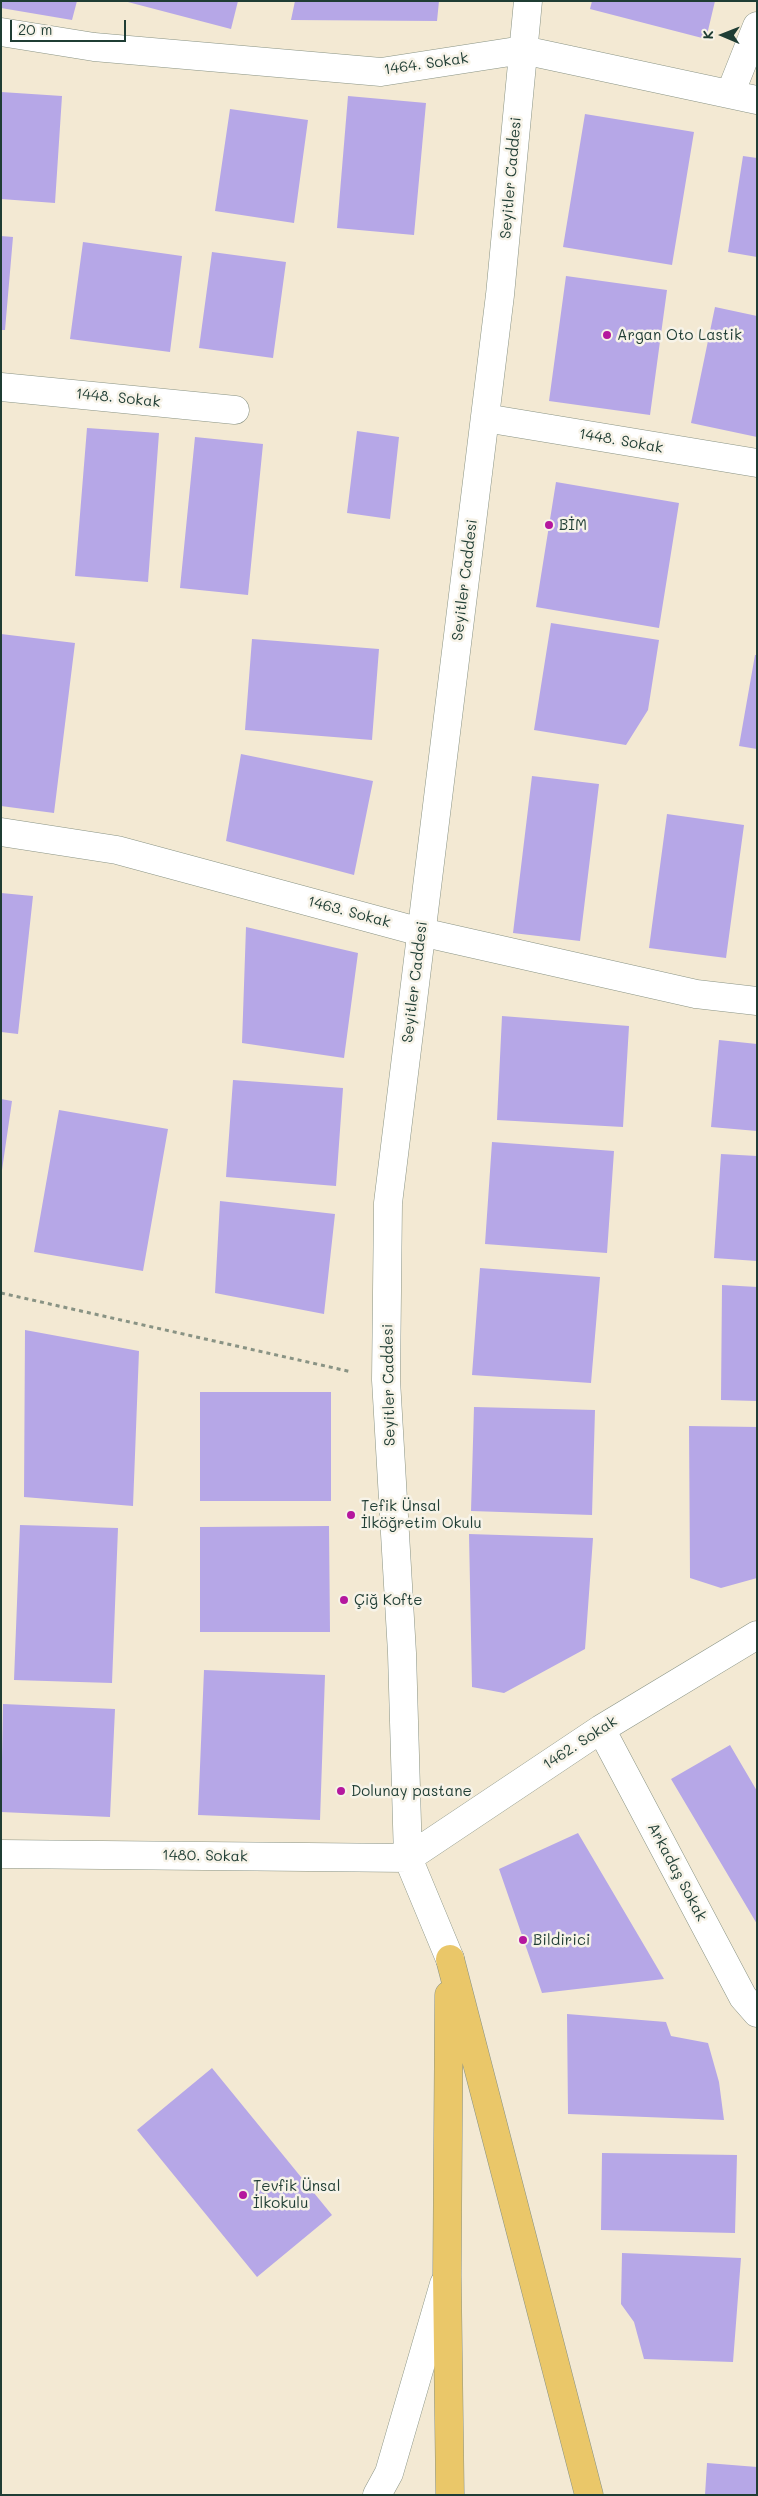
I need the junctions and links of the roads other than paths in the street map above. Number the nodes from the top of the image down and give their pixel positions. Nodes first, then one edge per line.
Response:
1 (528, 1) edge
2 (757, 26) edge
3 (1, 32) edge
4 (523, 50) junction
5 (730, 94) junction
6 (757, 100) edge
7 (1, 386) edge
8 (235, 410) dead end
9 (485, 418) junction
10 (757, 464) edge
11 (1, 832) edge
12 (422, 932) junction
13 (757, 1001) edge
14 (757, 1635) edge
15 (602, 1729) junction
16 (1, 1854) edge
17 (408, 1858) junction
18 (450, 1959) junction
19 (757, 2013) edge
20 (447, 2275) junction
21 (377, 2495) edge
22 (450, 2495) edge
23 (588, 2495) edge

1 - 4 street, Seyitler Caddesi
2 - 5 street
3 - 4 street, 1464. Sokak
4 - 5 street, 1464. Sokak
4 - 9 street, Seyitler Caddesi
5 - 6 street, 1464. Sokak
7 - 8 street, 1448. Sokak
9 - 10 street, 1448. Sokak
9 - 12 street, Seyitler Caddesi
11 - 12 street, 1463. Sokak
12 - 13 street, 1463. Sokak
12 - 17 street, Seyitler Caddesi
14 - 15 street, 1462. Sokak
15 - 17 street, 1462. Sokak
15 - 19 street, Arkadaş Sokak
16 - 17 street, 1480. Sokak
17 - 18 street, Seyitler Caddesi
18 - 20 main road
18 - 23 main road
20 - 21 street
20 - 22 main road

